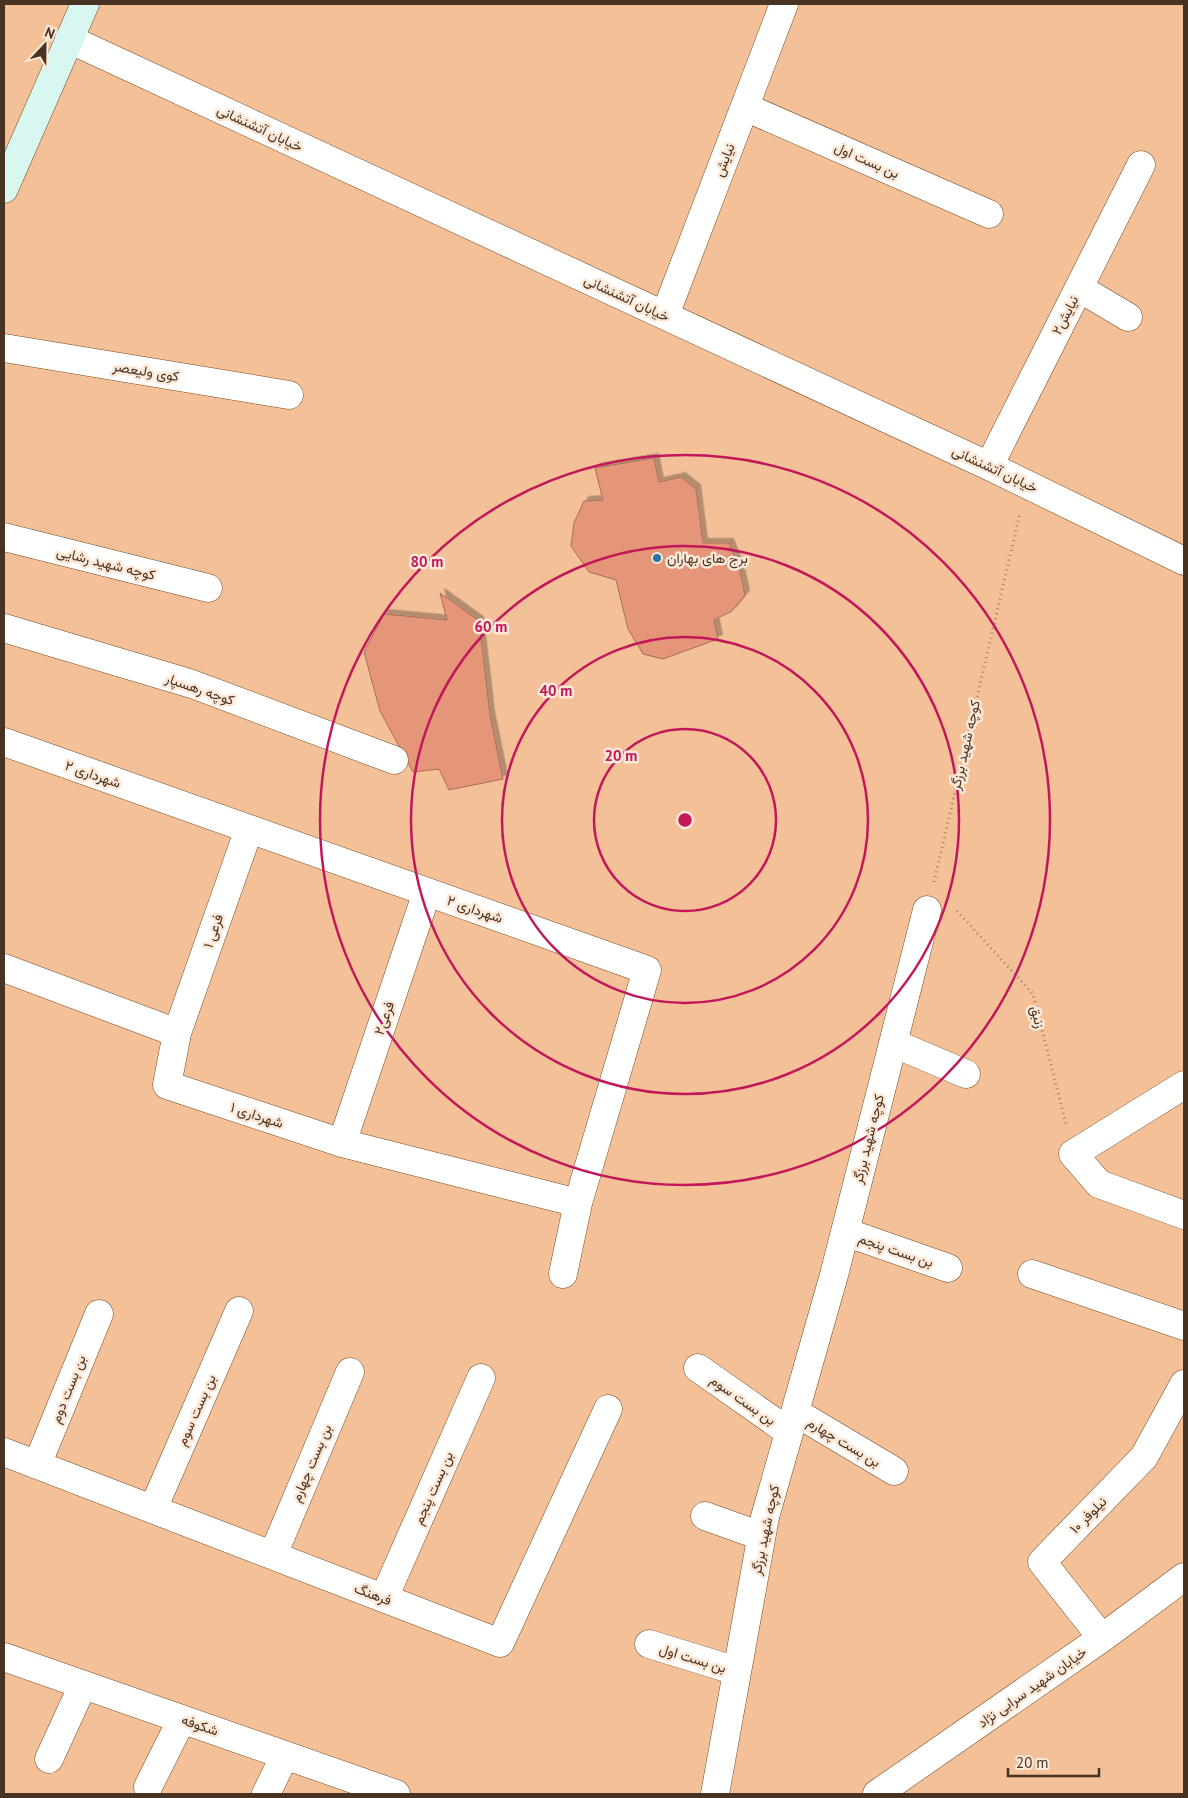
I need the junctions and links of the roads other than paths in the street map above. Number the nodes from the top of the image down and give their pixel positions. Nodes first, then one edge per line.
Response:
1 (85, 4) edge
2 (784, 4) edge
3 (69, 39) junction
4 (745, 107) junction
5 (1141, 165) dead end
6 (4, 189) edge
7 (989, 214) dead end
8 (1079, 288) junction
9 (665, 315) junction
10 (1128, 317) dead end
11 (4, 348) edge
12 (289, 395) dead end
13 (989, 466) junction
14 (4, 537) edge
15 (1184, 561) edge
16 (208, 588) dead end
17 (4, 628) edge
18 (4, 742) edge
19 (394, 760) dead end
20 (249, 829) junction
21 (426, 892) junction
22 (940, 908) road end
23 (4, 968) edge
24 (177, 1033) junction
25 (893, 1043) junction
26 (966, 1074) dead end
27 (1184, 1084) edge
28 (342, 1143) junction
29 (578, 1203) junction
30 (1184, 1215) edge
31 (844, 1232) junction
32 (948, 1268) dead end
33 (563, 1274) dead end
34 (1032, 1274) dead end
35 (239, 1311) dead end
36 (99, 1314) dead end
37 (1184, 1326) edge
38 (698, 1368) dead end
39 (350, 1372) dead end
40 (481, 1378) dead end
41 (1184, 1384) edge
42 (608, 1408) dead end
43 (792, 1422) junction
44 (4, 1452) edge
45 (37, 1464) junction
46 (894, 1472) dead end
47 (152, 1509) junction
48 (704, 1516) dead end
49 (762, 1536) junction
50 (273, 1555) junction
51 (1184, 1577) edge
52 (384, 1598) junction
53 (1102, 1638) junction
54 (649, 1644) dead end
55 (4, 1657) edge
56 (737, 1671) junction
57 (83, 1685) junction
58 (182, 1719) junction
59 (285, 1755) junction
60 (49, 1759) dead end
61 (148, 1787) dead end
62 (266, 1794) edge
63 (391, 1794) edge
64 (715, 1794) edge
65 (877, 1794) edge

1 - 3 main road
2 - 4 street, نیایش
3 - 6 main road
3 - 9 street, خیابان آتشنشانی
4 - 7 street, بن بست اول
4 - 9 street, نیایش
5 - 8 street, نیایش۲
8 - 10 street
8 - 13 street, نیایش۲
9 - 13 street, خیابان آتشنشانی
11 - 12 street, کوی ولیعصر
13 - 15 street, خیابان آتشنشانی
14 - 16 street, کوچه شهید رشایی
17 - 19 street, کوچه رهسپار
18 - 20 street, شهرداری ۲
20 - 21 street, شهرداری ۲
20 - 24 street, فرعی ۱
21 - 28 street, فرعی۲
21 - 29 street, شهرداری ۲
22 - 25 street, کوچه شهید برزگر
23 - 24 street
24 - 28 street, شهرداری ۱
25 - 26 street
25 - 31 street, کوچه شهید برزگر
27 - 30 street
28 - 29 street, شهرداری ۱
29 - 33 street, شهرداری ۲
31 - 32 street, بن بست پنجم
31 - 43 street, کوچه شهید برزگر
34 - 37 street
35 - 47 street, بن بست سوم
36 - 45 street, بن بست دوم
38 - 43 street, بن بست سوم
39 - 50 street, بن بست چهارم
40 - 52 street, بن بست پنجم
41 - 53 street, نیلوفر ۱۰
42 - 52 street, فرهنگ
43 - 46 street, بن بست چهارم
43 - 49 street, کوچه شهید برزگر
44 - 45 street, فرهنگ
45 - 47 street, فرهنگ
47 - 50 street, فرهنگ
48 - 49 street
49 - 56 street, کوچه شهید برزگر
50 - 52 street, فرهنگ
51 - 53 street, خیابان شهید سرابی نژاد
53 - 65 street, خیابان شهید سرابی نژاد
54 - 56 street, بن بست اول
55 - 57 street, شکوفه
56 - 64 street, کوچه شهید برزگر
57 - 58 street, شکوفه
57 - 60 street
58 - 59 street, شکوفه
58 - 61 street
59 - 62 street
59 - 63 street, شکوفه

